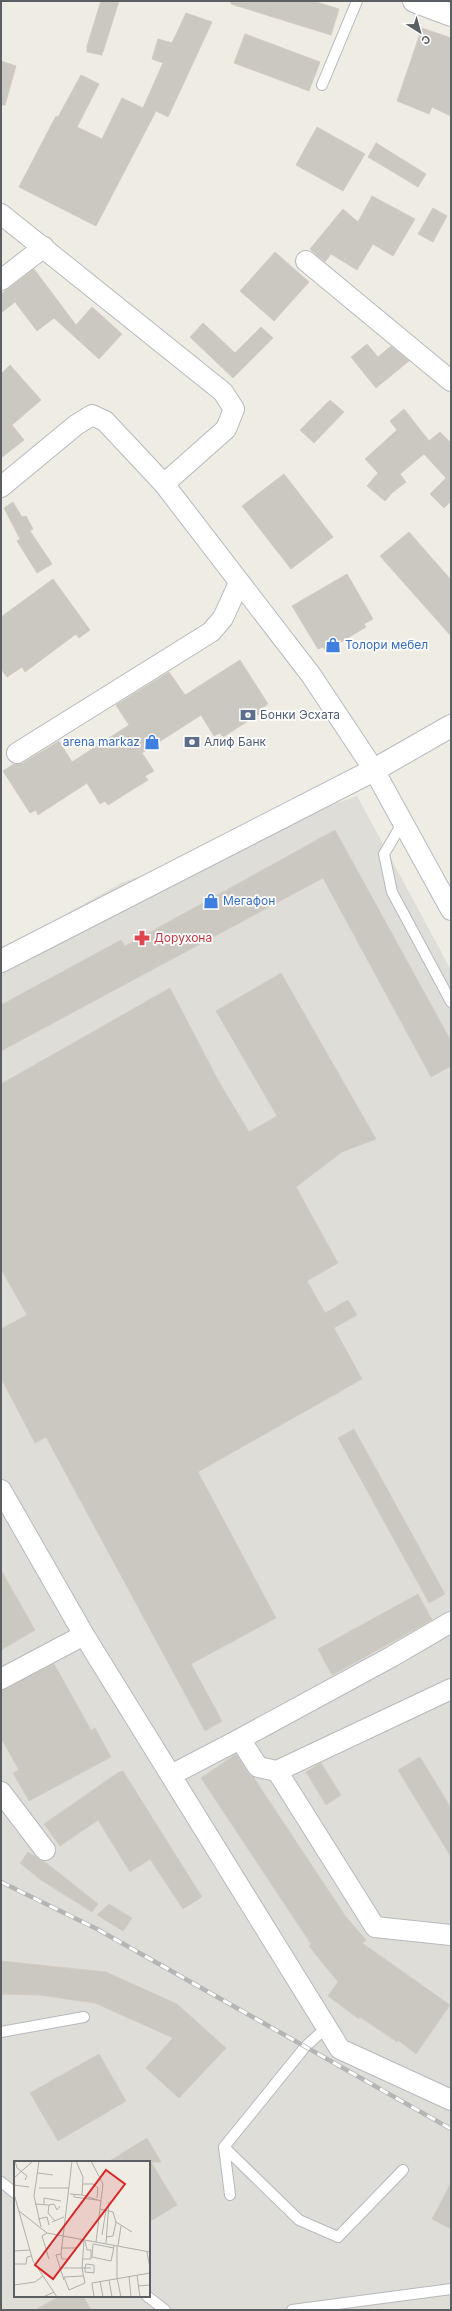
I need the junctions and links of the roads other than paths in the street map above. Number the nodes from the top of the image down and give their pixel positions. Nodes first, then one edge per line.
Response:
1 (357, 1) edge
2 (426, 3) edge
3 (451, 14) edge
4 (322, 85) dead end
5 (1, 214) edge
6 (44, 247) junction
7 (306, 261) dead end
8 (1, 280) edge
9 (451, 381) edge
10 (164, 484) junction
11 (1, 487) edge
12 (239, 583) junction
13 (451, 726) edge
14 (17, 753) dead end
15 (374, 770) junction
16 (403, 822) junction
17 (451, 910) edge
18 (1, 961) edge
19 (451, 1002) edge
20 (1, 1490) edge
21 (451, 1622) edge
22 (84, 1635) junction
23 (1, 1679) edge
24 (451, 1689) edge
25 (240, 1739) junction
26 (277, 1771) junction
27 (171, 1775) junction
28 (1, 1792) edge
29 (45, 1850) dead end
30 (451, 1935) edge
31 (84, 2017) dead end
32 (327, 2028) junction
33 (1, 2032) edge
34 (451, 2100) edge
35 (224, 2147) junction
36 (403, 2170) dead end
37 (1, 2182) edge
38 (14, 2192) edge
39 (230, 2195) dead end
40 (451, 2289) edge
41 (148, 2297) edge
42 (165, 2310) edge
43 (292, 2310) edge

1 - 4 lane
2 - 3 main road
5 - 6 street
6 - 8 street
6 - 10 street
7 - 9 street
10 - 11 street
10 - 12 street
12 - 14 street
12 - 15 street
13 - 15 main road
15 - 16 street
15 - 18 main road
16 - 17 street
16 - 19 lane
20 - 22 street
21 - 25 street
22 - 23 street
22 - 27 street
24 - 26 street
25 - 26 street
25 - 27 street
26 - 30 street
27 - 32 street
28 - 29 street
31 - 33 lane
32 - 34 street
32 - 35 lane
35 - 36 lane
35 - 39 lane
37 - 38 lane
40 - 43 lane
41 - 42 lane

